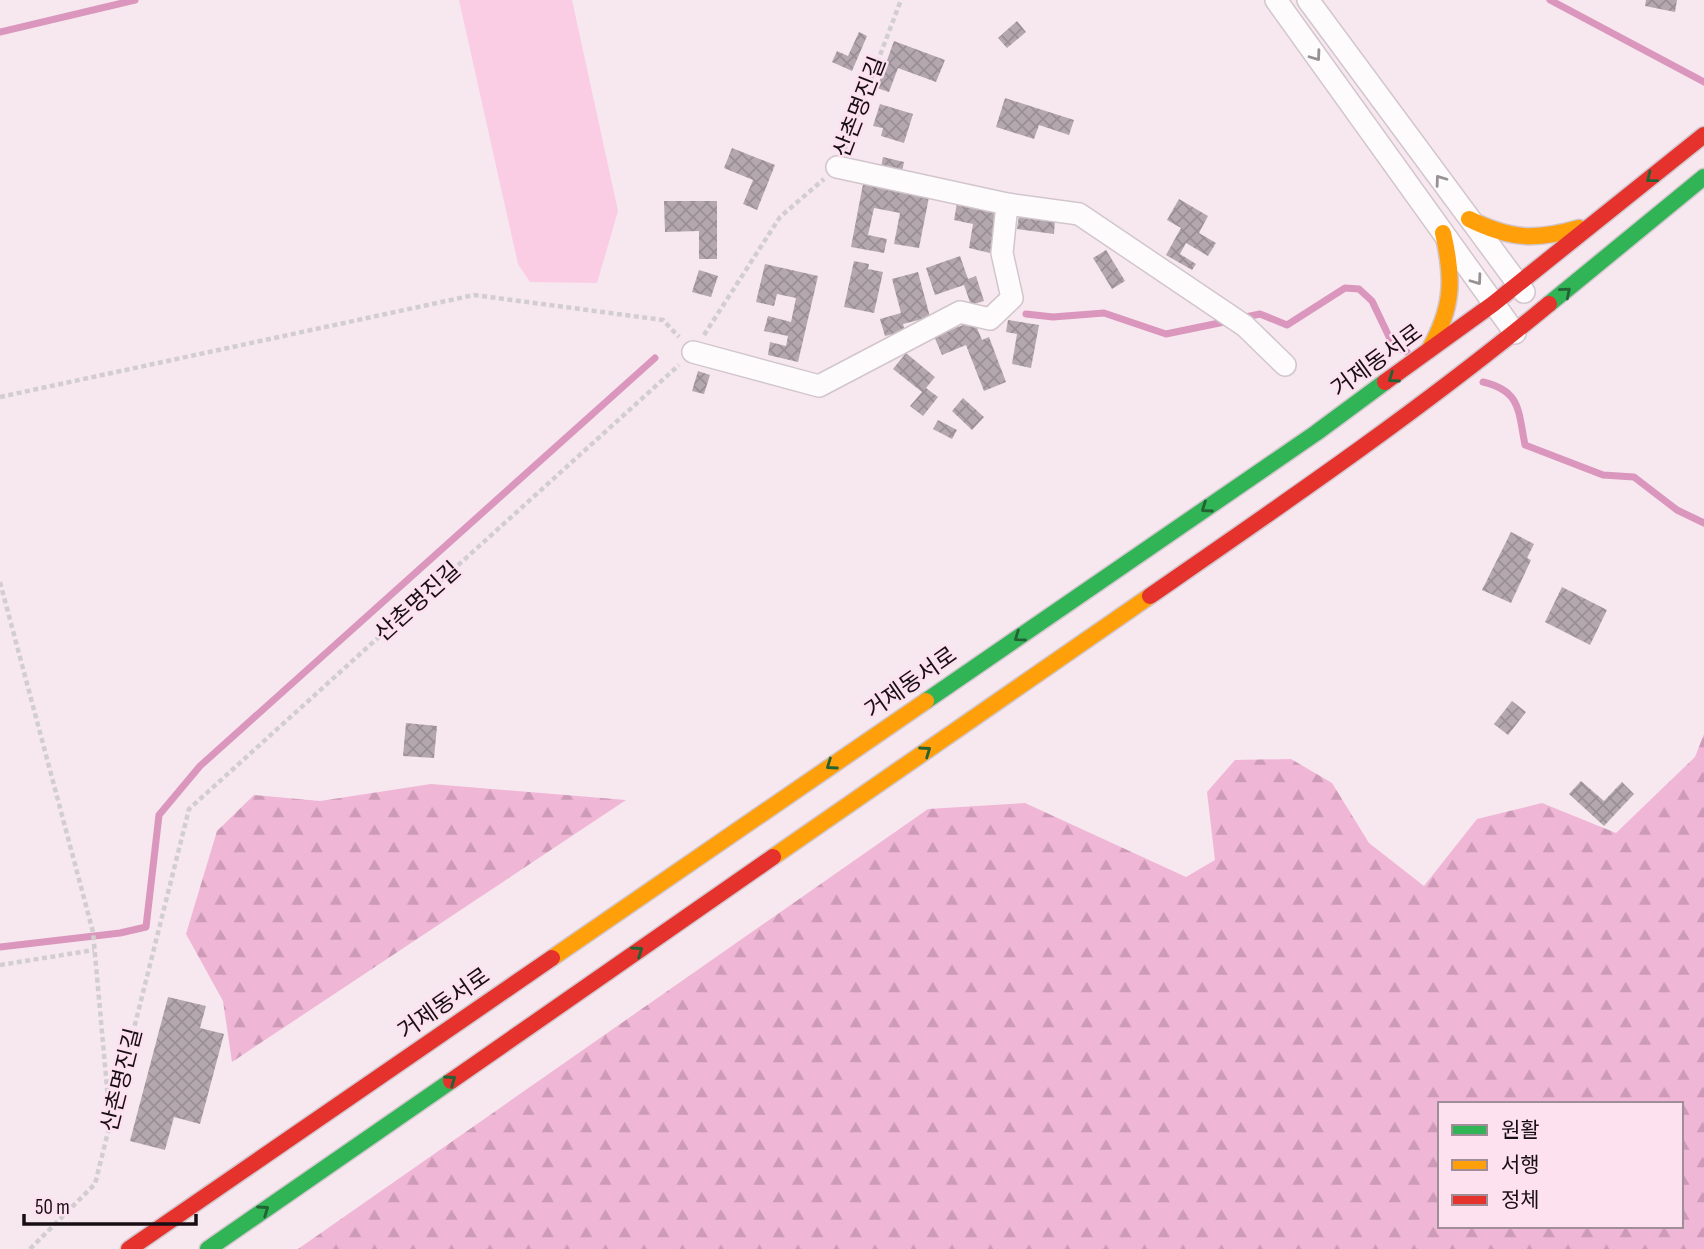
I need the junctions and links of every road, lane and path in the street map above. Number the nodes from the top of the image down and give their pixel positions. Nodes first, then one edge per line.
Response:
1 (901, 0) edge
2 (1276, 0) edge
3 (1308, 0) edge
4 (1704, 135) edge
5 (837, 167) junction
6 (1704, 177) edge
7 (1007, 204) junction
8 (1469, 219) junction
9 (1592, 224) junction
10 (1443, 233) junction
11 (1517, 283) junction
12 (1493, 304) junction
13 (1541, 313) junction
14 (1515, 333) junction
15 (694, 352) junction
16 (1428, 353) junction
17 (1285, 365) dead end
18 (0, 397) edge
19 (0, 582) edge
20 (94, 950) junction
21 (0, 965) edge
22 (110, 1126) junction
23 (30, 1249) edge
24 (129, 1249) edge
25 (208, 1249) edge

1 - 5 path, 산촌명진길
2 -> 10 street
8 -> 3 street
4 -> 9 main road, 거제동서로
5 - 7 street
5 - 15 path, 산촌명진길
13 -> 6 main road
7 - 15 street
7 - 17 street
8 - 9 main road
8 - 11 street
9 - 11 main road, 거제동서로
10 -> 12 street
10 - 16 main road
11 - 12 main road, 거제동서로
11 - 13 street
12 - 14 street
12 - 16 main road, 거제동서로
13 - 14 main road
25 -> 14 main road
15 - 18 path
15 - 22 path, 산촌명진길
16 -> 24 main road, 거제동서로
19 - 20 path
20 - 21 path
20 - 22 path
22 - 23 path, 산촌명진길

